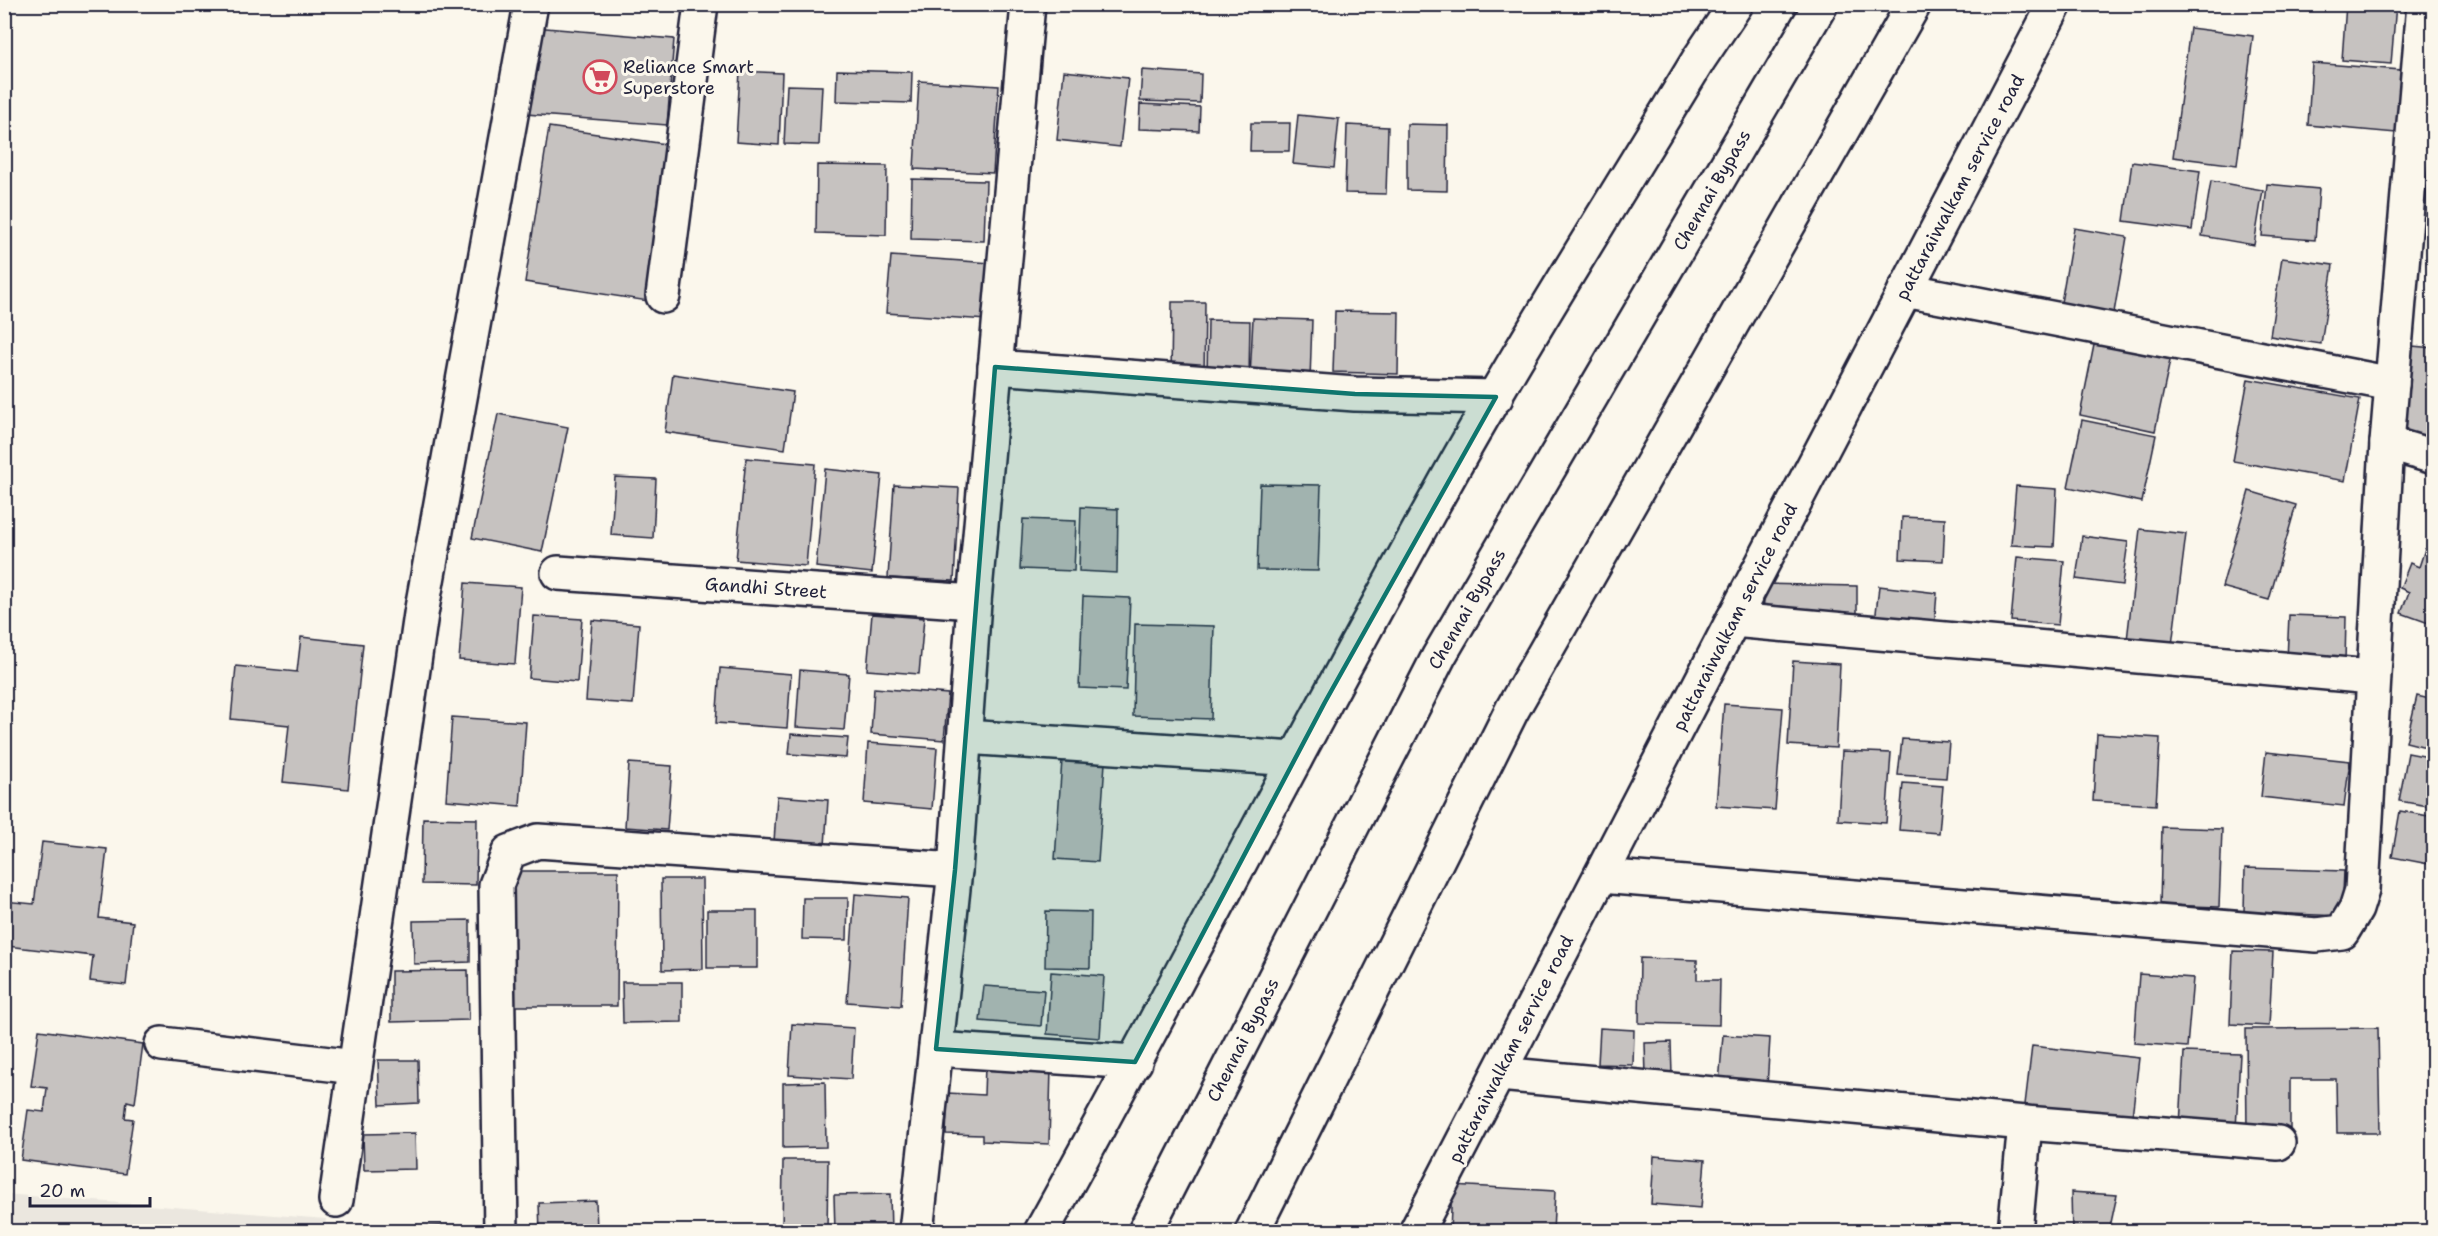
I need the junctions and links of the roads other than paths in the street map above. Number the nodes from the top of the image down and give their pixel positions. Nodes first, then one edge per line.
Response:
1 (531, 4) edge
2 (701, 4) edge
3 (1028, 4) edge
4 (1736, 4) edge
5 (1914, 4) edge
6 (2055, 4) edge
7 (2424, 4) edge
8 (1821, 5) edge
9 (1905, 290) junction
10 (663, 296) dead end
11 (995, 367) junction
12 (2392, 384) junction
13 (1496, 397) junction
14 (2387, 443) junction
15 (2433, 457) edge
16 (558, 573) dead end
17 (974, 602) junction
18 (1733, 620) junction
19 (2372, 677) junction
20 (965, 737) junction
21 (1294, 759) junction
22 (956, 870) junction
23 (1601, 876) junction
24 (162, 1044) dead end
25 (936, 1049) junction
26 (1136, 1062) junction
27 (355, 1068) junction
28 (1499, 1074) junction
29 (2025, 1123) junction
30 (2278, 1143) dead end
31 (336, 1200) dead end
32 (501, 1232) edge
33 (916, 1232) edge
34 (1041, 1232) edge
35 (1145, 1232) edge
36 (1252, 1232) edge
37 (1416, 1232) edge
38 (2015, 1232) edge

1 - 27 main road
2 - 10 main road
3 - 11 main road
4 - 13 main road
5 - 36 main road
6 - 9 main road, pattaraiwalkam service road
7 - 12 main road
8 - 35 main road, Chennai Bypass
9 - 12 main road
9 - 18 main road, pattaraiwalkam service road
11 - 13 main road
11 - 17 main road
12 - 14 main road
13 - 21 main road
14 - 15 main road
14 - 19 main road
16 - 17 main road, Gandhi Street
17 - 20 main road
18 - 19 main road
18 - 23 main road, pattaraiwalkam service road
19 - 23 main road
20 - 21 main road
20 - 22 main road
21 - 26 main road
22 - 25 main road
22 - 32 main road
23 - 28 main road, pattaraiwalkam service road
24 - 27 main road
25 - 26 main road
25 - 33 main road
26 - 34 main road
27 - 31 main road
28 - 29 main road
28 - 37 main road, pattaraiwalkam service road
29 - 30 main road
29 - 38 main road

